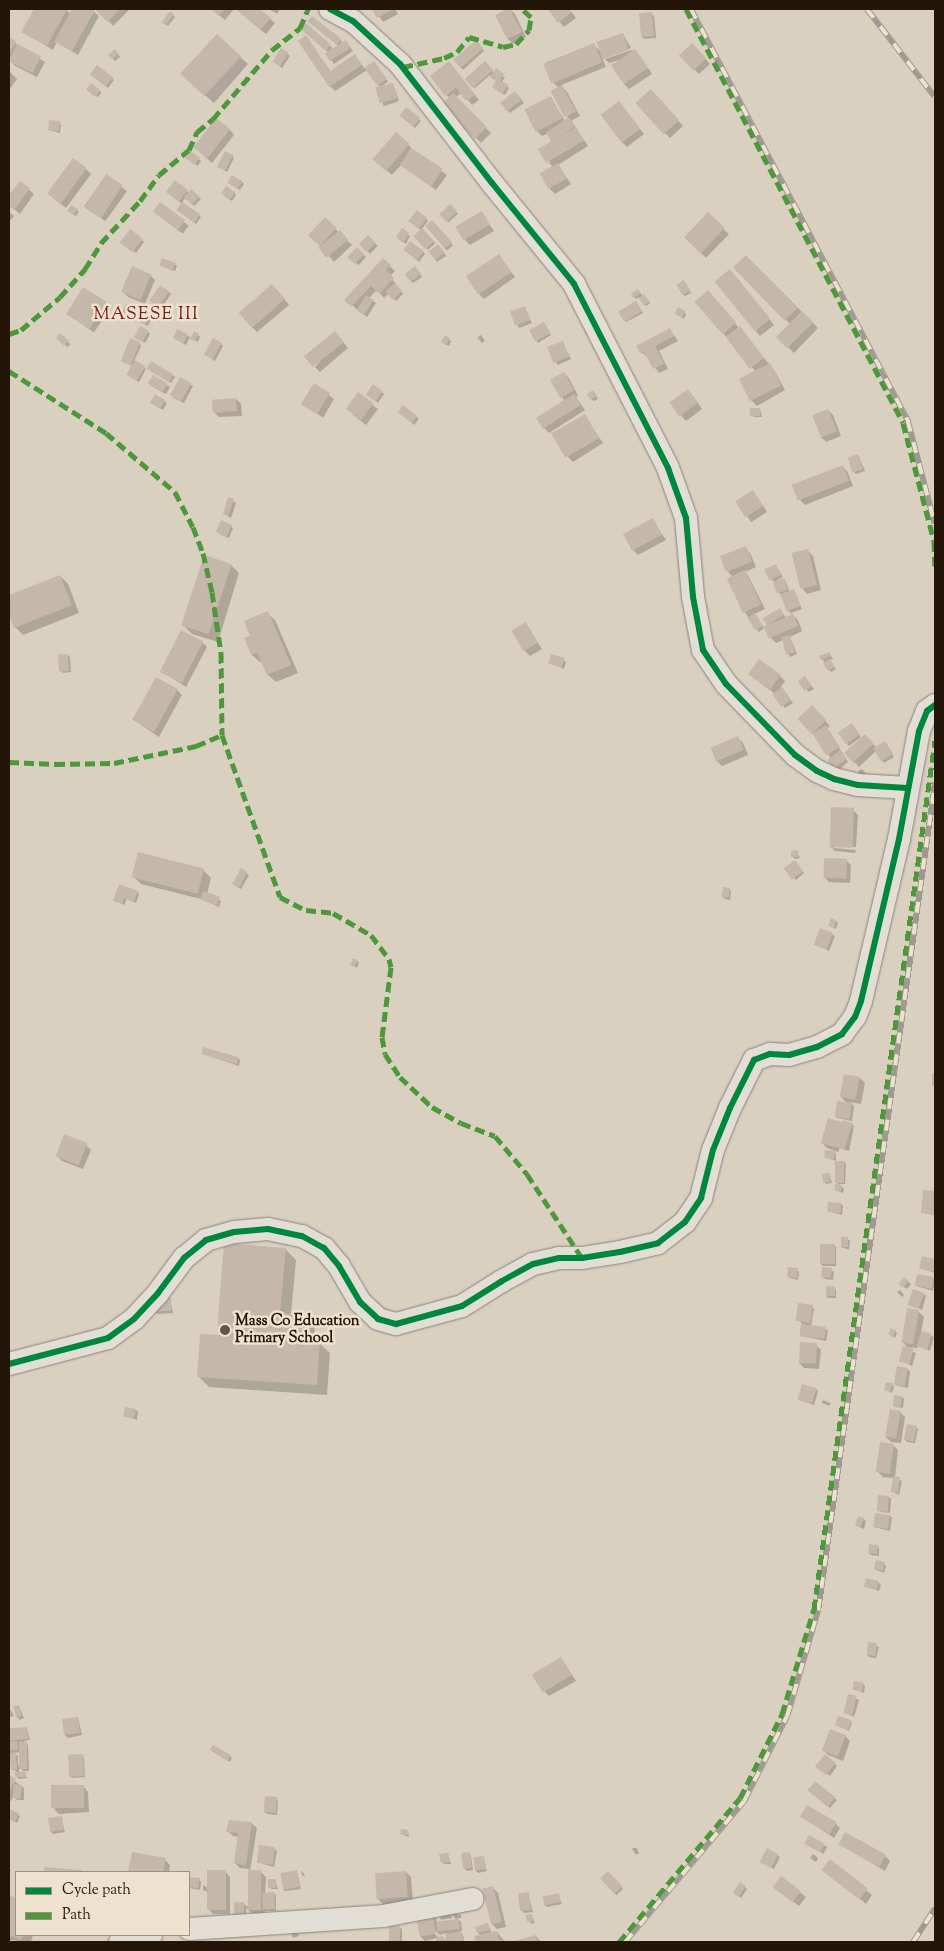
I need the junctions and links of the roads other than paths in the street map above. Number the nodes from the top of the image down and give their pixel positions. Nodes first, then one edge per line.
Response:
1 (330, 9) edge
2 (935, 705) edge
3 (907, 788) junction
4 (9, 1364) edge
5 (472, 1899) dead end
6 (190, 1929) edge
7 (147, 1936) edge
8 (120, 1942) edge

1 - 3 street
2 - 3 street
3 - 4 street
5 - 6 street
7 - 8 street

